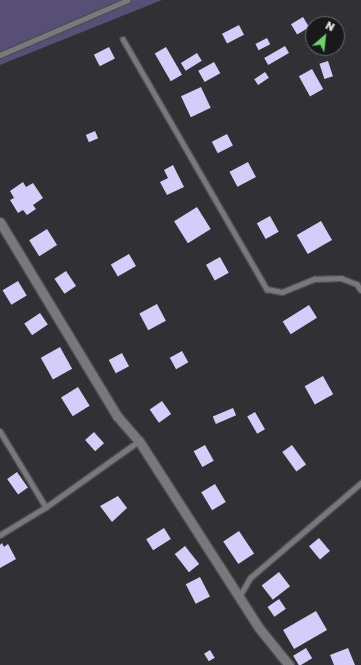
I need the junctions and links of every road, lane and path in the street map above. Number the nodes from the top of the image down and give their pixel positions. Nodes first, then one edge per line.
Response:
1 (128, 0) edge
2 (123, 39) dead end
3 (0, 55) edge
4 (0, 222) edge
5 (359, 283) edge
6 (361, 290) edge
7 (0, 430) edge
8 (138, 441) junction
9 (361, 483) edge
10 (46, 507) junction
11 (0, 534) edge
12 (239, 597) junction
13 (289, 665) edge

1 - 3 lane
2 - 5 lane
4 - 8 street
5 - 6 lane
7 - 10 lane
8 - 10 lane
8 - 12 street
9 - 12 lane
10 - 11 lane
12 - 13 street

